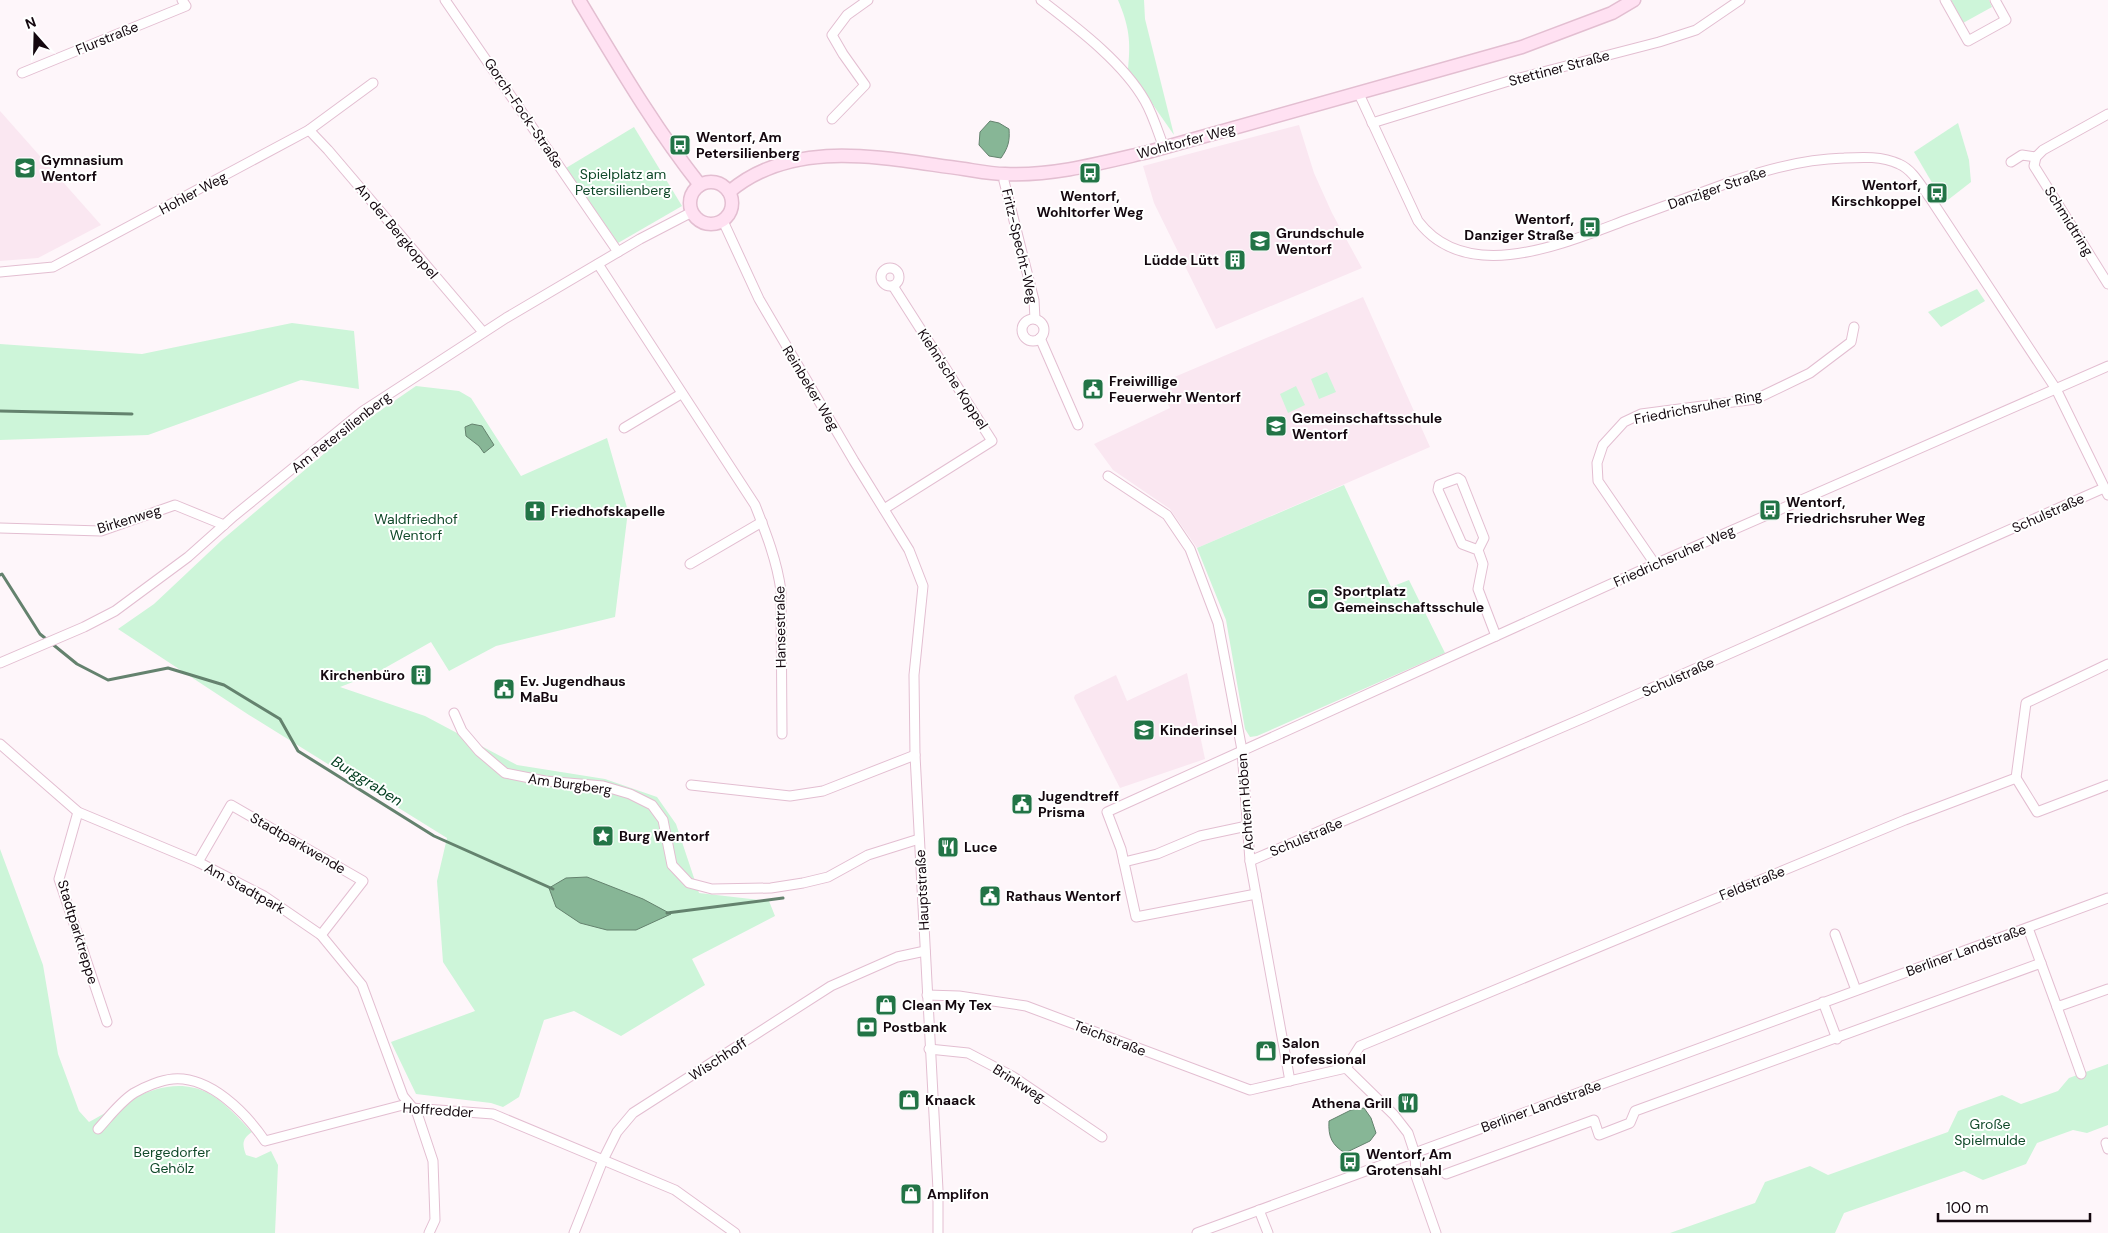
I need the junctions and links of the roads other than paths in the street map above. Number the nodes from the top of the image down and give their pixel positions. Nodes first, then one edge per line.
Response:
1 (182, 0) edge
2 (445, 0) edge
3 (579, 0) edge
4 (868, 0) edge
5 (1041, 0) edge
6 (1634, 0) edge
7 (1740, 0) edge
8 (1945, 0) edge
9 (1995, 0) edge
10 (22, 73) dead end
11 (373, 83) dead end
12 (1359, 94) junction
13 (2108, 114) edge
14 (832, 119) dead end
15 (1372, 123) junction
16 (309, 130) junction
17 (1164, 148) junction
18 (2036, 157) junction
19 (2011, 162) dead end
20 (1005, 174) junction
21 (700, 185) junction
22 (729, 192) junction
23 (692, 212) junction
24 (723, 221) junction
25 (618, 252) junction
26 (598, 264) junction
27 (0, 272) edge
28 (2108, 284) edge
29 (893, 286) dead end
30 (1035, 319) junction
31 (1854, 327) dead end
32 (483, 332) junction
33 (1040, 338) junction
34 (2108, 366) edge
35 (2056, 389) junction
36 (681, 394) junction
37 (1078, 426) dead end
38 (624, 428) dead end
39 (1108, 476) dead end
40 (2106, 492) edge
41 (884, 509) junction
42 (762, 522) junction
43 (224, 525) junction
44 (0, 528) edge
45 (909, 550) joint
46 (1478, 550) junction
47 (690, 564) dead end
48 (1655, 564) junction
49 (1496, 636) junction
50 (0, 663) edge
51 (2108, 664) edge
52 (454, 713) dead end
53 (782, 734) dead end
54 (0, 744) edge
55 (1242, 750) junction
56 (916, 755) junction
57 (2016, 778) junction
58 (691, 785) dead end
59 (2108, 785) edge
60 (78, 812) junction
61 (1247, 826) junction
62 (920, 839) junction
63 (1250, 861) junction
64 (198, 862) junction
65 (1124, 862) junction
66 (1256, 894) junction
67 (2108, 898) edge
68 (2028, 928) junction
69 (1836, 934) dead end
70 (321, 935) junction
71 (925, 951) junction
72 (2040, 963) junction
73 (2108, 989) edge
74 (1856, 990) junction
75 (927, 995) junction
76 (1823, 1002) junction
77 (2057, 1008) junction
78 (107, 1022) dead end
79 (1837, 1039) junction
80 (929, 1049) junction
81 (1346, 1068) junction
82 (2081, 1074) dead end
83 (1290, 1081) junction
84 (411, 1108) junction
85 (98, 1128) dead end
86 (1102, 1138) dead end
87 (1415, 1154) junction
88 (603, 1160) junction
89 (1446, 1174) dead end
90 (1259, 1210) junction
91 (429, 1233) edge
92 (574, 1233) edge
93 (735, 1233) edge
94 (938, 1233) edge
95 (1197, 1233) edge
96 (1268, 1233) edge
97 (1436, 1233) edge

1 - 10 street, Flurstraße
2 - 25 street, Gorch-Fock-Straße
3 - 21 main road
4 - 14 street
5 - 17 street
6 - 12 main road, Wohltorfer Weg
7 - 15 street, Stettiner Straße
8 - 9 street
11 - 16 street, Hohler Weg
12 - 15 street, Danziger Straße
12 - 17 main road, Wohltorfer Weg
13 - 18 street
15 - 35 street, Danziger Straße
16 - 27 street, Hohler Weg
16 - 32 street, An der Bergkoppel
17 - 20 main road, Wohltorfer Weg
18 - 19 street
18 - 28 street, Schmidtring
20 - 22 main road, Wohltorfer Weg
20 - 30 street, Fritz-Specht-Weg
21 - 22 main road
21 - 23 main road
22 - 24 main road
23 - 24 main road
23 - 25 street, Am Petersilienberg
24 - 41 street, Reinbeker Weg
25 - 26 street, Am Petersilienberg
26 - 32 street, Am Petersilienberg
26 - 36 street, Hansestraße
29 - 41 street, Kiehn'sche Koppel
30 - 33 street, Fritz-Specht-Weg
30 - 33 street, Fritz-Specht-Weg
31 - 48 street, Friedrichsruher Ring
32 - 43 street, Am Petersilienberg
33 - 37 street, Fritz-Specht-Weg
34 - 35 street, Friedrichsruher Weg
35 - 40 street, Danziger Straße
35 - 48 street, Friedrichsruher Weg
36 - 38 street
36 - 42 street, Hansestraße
39 - 55 street, Achtern Höben
40 - 63 street, Schulstraße
41 - 45 street, Reinbeker Weg
42 - 47 street
42 - 53 street, Hansestraße
43 - 44 street, Birkenweg
43 - 50 street, Am Petersilienberg
45 - 56 street, Hauptstraße
46 - 46 street
46 - 49 street
48 - 49 street, Friedrichsruher Weg
49 - 55 street, Friedrichsruher Weg
51 - 57 street
52 - 62 street, Am Burgberg
54 - 60 street, Am Stadtpark
55 - 61 street, Achtern Höben
55 - 65 street, Friedrichsruher Weg
56 - 58 street
56 - 62 street, Hauptstraße
57 - 59 street
57 - 81 street, Feldstraße
60 - 64 street, Am Stadtpark
60 - 78 street, Stadtparktreppe
61 - 63 street, Achtern Höben
61 - 65 street
62 - 71 street, Hauptstraße
63 - 66 street, Achtern Höben
64 - 70 street, Am Stadtpark
64 - 70 street, Stadtparkwende
65 - 66 street
66 - 83 street, Achtern Höben
67 - 68 street, Berliner Landstraße
68 - 72 street
68 - 74 street, Berliner Landstraße
69 - 74 street
70 - 84 street, Am Stadtpark
71 - 75 street, Hauptstraße
71 - 88 street, Wischhoff
72 - 77 street
72 - 79 street
73 - 77 street
74 - 76 street, Berliner Landstraße
75 - 80 street, Hauptstraße
75 - 83 street, Teichstraße
76 - 79 street
76 - 87 street, Berliner Landstraße
77 - 82 street
79 - 89 street
80 - 86 street, Brinkweg
80 - 94 street, Hauptstraße
81 - 83 street, Teichstraße
81 - 87 street
84 - 85 street, Hoffredder
84 - 88 street, Hoffredder
84 - 91 street, Am Stadtpark
87 - 90 street, Berliner Landstraße
87 - 97 street
88 - 92 street, Wischhoff
88 - 93 street, Hoffredder
90 - 95 street, Berliner Landstraße
90 - 96 street

